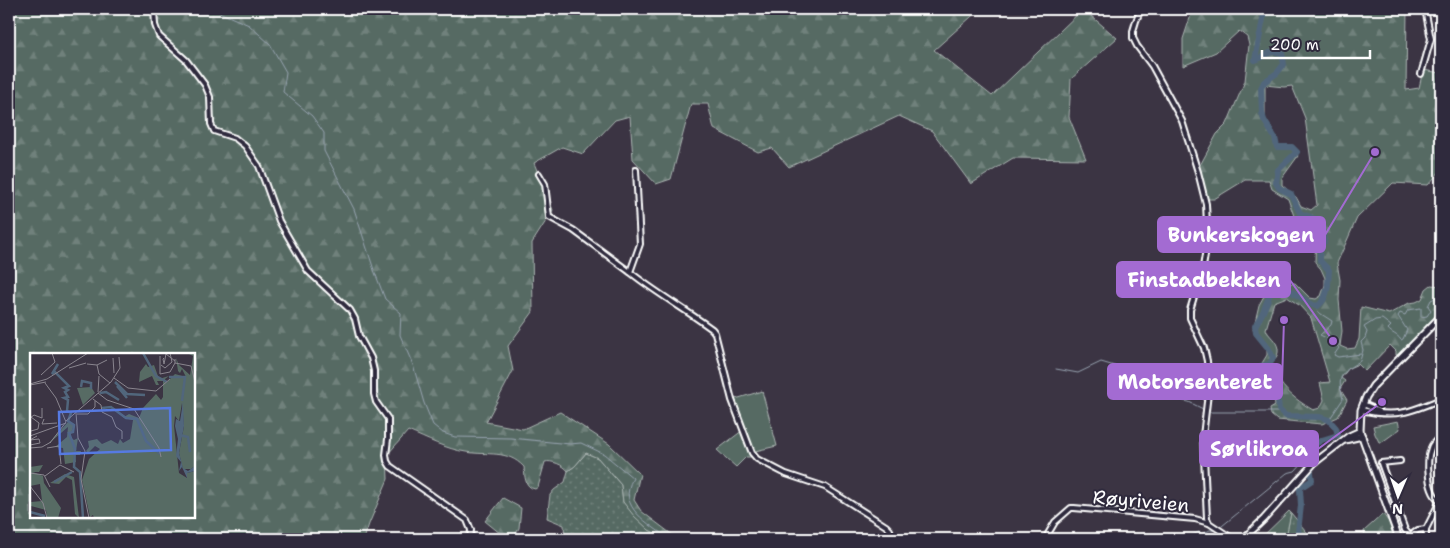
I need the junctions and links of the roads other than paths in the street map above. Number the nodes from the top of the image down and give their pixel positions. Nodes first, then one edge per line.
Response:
1 (154, 9) edge
2 (1141, 9) edge
3 (1425, 9) edge
4 (1420, 74) dead end
5 (636, 170) dead end
6 (540, 174) dead end
7 (630, 272) junction
8 (1441, 316) edge
9 (1441, 399) edge
10 (1362, 407) junction
11 (1361, 433) junction
12 (1441, 436) edge
13 (1400, 461) dead end
14 (1441, 500) edge
15 (1209, 523) junction
16 (1426, 529) junction
17 (470, 539) edge
18 (892, 539) edge
19 (1045, 539) edge
20 (1233, 539) edge
21 (1243, 539) edge
22 (1398, 539) edge
23 (1426, 539) edge

1 - 17 street
2 - 15 street
3 - 4 street
5 - 7 street
6 - 7 street
7 - 18 street
8 - 10 main road
9 - 10 street
10 - 11 main road
11 - 21 main road
11 - 22 main road
12 - 14 street
13 - 16 street
14 - 16 street
15 - 19 street, Røyriveien
15 - 20 street
16 - 23 street

